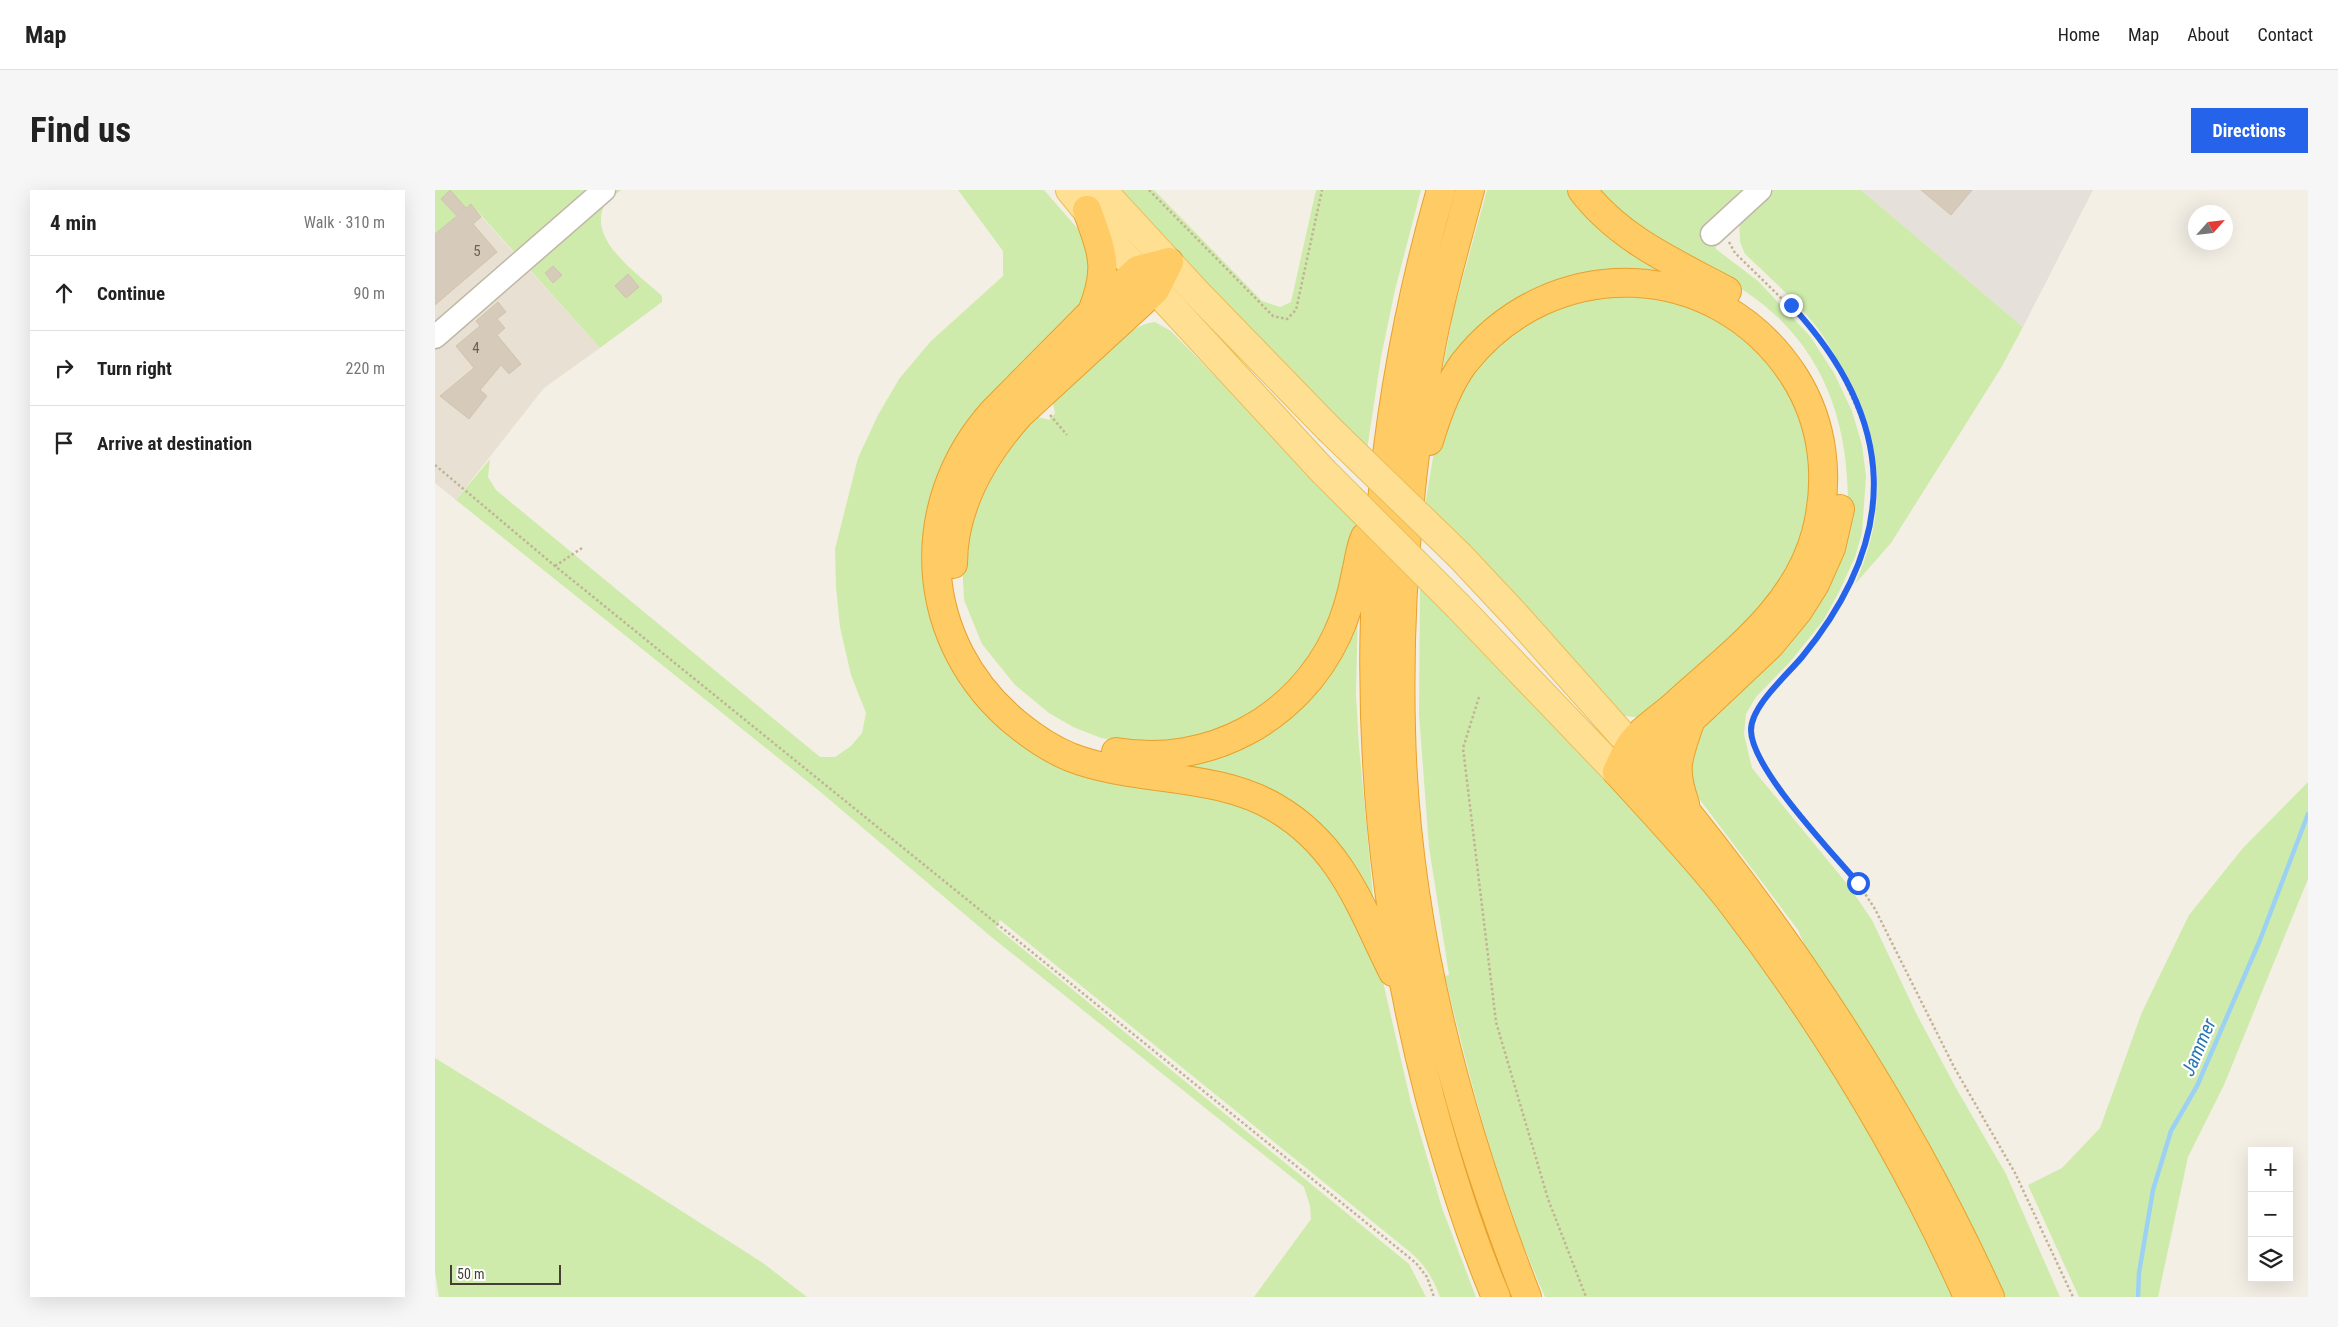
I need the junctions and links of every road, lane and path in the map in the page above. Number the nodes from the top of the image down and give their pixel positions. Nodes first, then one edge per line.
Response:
1 (603, 190) edge
2 (1149, 190) edge
3 (1321, 190) edge
4 (1441, 190) edge
5 (1470, 190) edge
6 (1582, 190) edge
7 (1760, 190) edge
8 (1086, 197) edge
9 (1718, 229) joint
10 (1169, 262) junction
11 (1147, 280) junction
12 (1092, 312) junction
13 (435, 337) edge
14 (1035, 400) junction
15 (1067, 435) dead end
16 (435, 466) edge
17 (1413, 473) junction
18 (1382, 499) junction
19 (582, 548) dead end
20 (555, 566) junction
21 (1479, 697) dead end
22 (1691, 721) junction
23 (1639, 753) junction
24 (1617, 772) junction
25 (1687, 811) junction
26 (1406, 998) junction
27 (1435, 1297) edge
28 (1496, 1297) edge
29 (1527, 1297) edge
30 (1586, 1297) edge
31 (1968, 1297) edge
32 (1991, 1297) edge
33 (2073, 1297) edge

1 - 13 street
2 - 3 path
4 - 18 highway
5 - 17 highway
6 - 22 highway
7 - 9 street
8 - 10 main road
8 - 11 main road
8 - 12 highway
9 - 33 path
10 - 11 highway
10 - 23 main road, bridge
11 - 12 highway
11 - 14 highway
11 - 24 main road, bridge
12 - 26 highway
14 - 15 path
14 - 18 highway
16 - 20 path
17 - 23 highway
17 - 29 highway
18 - 26 highway
19 - 20 path
20 - 27 path
21 - 30 path
22 - 23 highway
22 - 25 highway
23 - 24 highway
23 - 25 highway
24 - 31 highway
25 - 32 highway
26 - 28 highway

